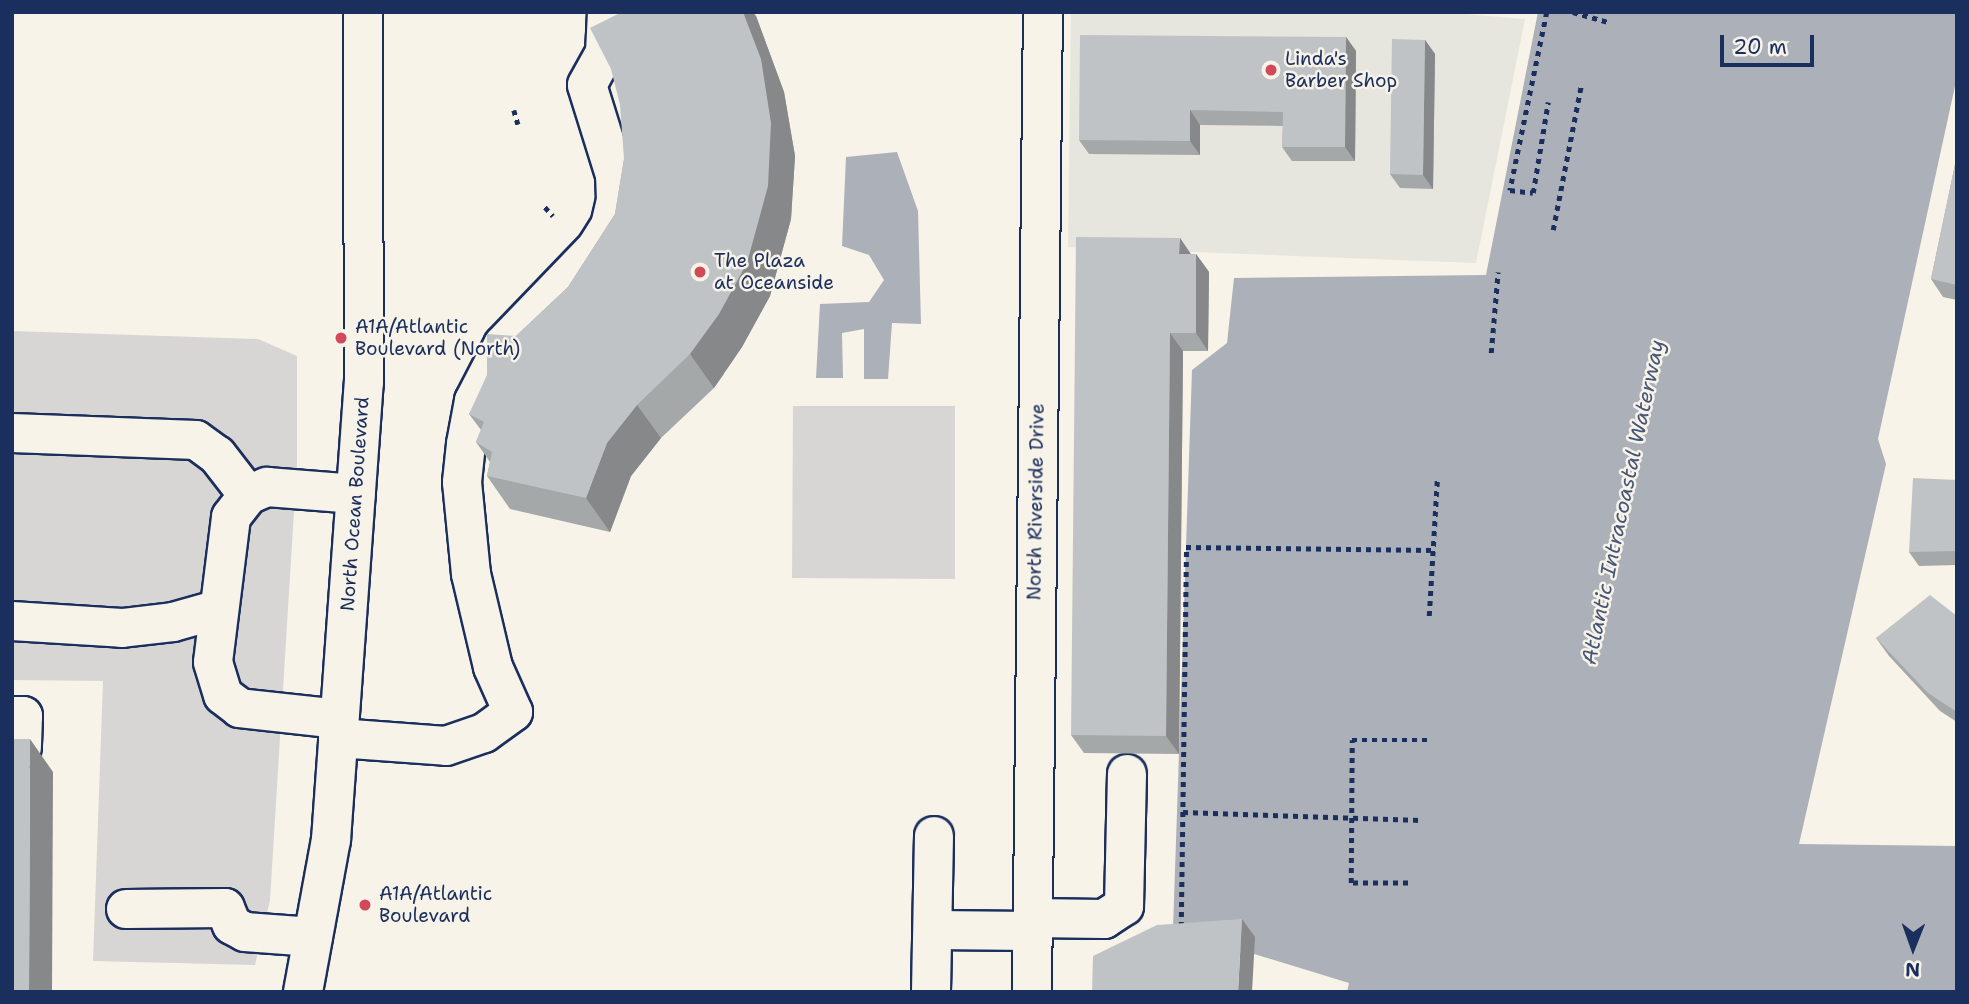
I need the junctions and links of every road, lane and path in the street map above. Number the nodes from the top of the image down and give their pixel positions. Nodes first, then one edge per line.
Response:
1 (362, 12) edge
2 (607, 12) edge
3 (664, 12) edge
4 (1044, 12) edge
5 (1547, 12) edge
6 (1573, 12) edge
7 (1609, 22) dead end
8 (605, 52) junction
9 (1581, 86) dead end
10 (1548, 102) dead end
11 (514, 110) dead end
12 (518, 124) dead end
13 (545, 207) dead end
14 (553, 216) dead end
15 (1553, 230) dead end
16 (1498, 272) dead end
17 (1491, 354) dead end
18 (12, 433) edge
19 (1437, 480) dead end
20 (356, 494) junction
21 (248, 495) junction
22 (1434, 550) junction
23 (219, 609) junction
24 (1429, 617) dead end
25 (12, 621) edge
26 (339, 728) junction
27 (1429, 740) dead end
28 (1127, 774) dead end
29 (1183, 813) junction
30 (1352, 817) junction
31 (1421, 820) dead end
32 (934, 836) dead end
33 (1408, 883) dead end
34 (126, 909) dead end
35 (1032, 924) junction
36 (1181, 928) edge
37 (933, 930) junction
38 (313, 937) junction
39 (1034, 991) edge
40 (303, 992) edge
41 (931, 992) edge

1 - 20 main road, North Ocean Boulevard
2 - 8 main road
3 - 8 main road
4 - 35 main road, North Riverside Drive
5 - 10 path
6 - 7 path
8 - 26 main road
9 - 15 path
11 - 12 path
13 - 14 path
16 - 17 path
18 - 21 main road
19 - 22 path
20 - 21 main road
20 - 26 main road, North Ocean Boulevard
21 - 23 main road
22 - 24 path
22 - 29 path
23 - 25 main road
23 - 26 main road
26 - 38 main road, North Ocean Boulevard
27 - 30 path
28 - 35 main road
29 - 30 path
29 - 36 path
30 - 31 path
30 - 33 path
32 - 37 main road
34 - 38 main road
35 - 37 main road
35 - 39 main road, North Riverside Drive
37 - 41 main road
38 - 40 main road, North Ocean Boulevard

